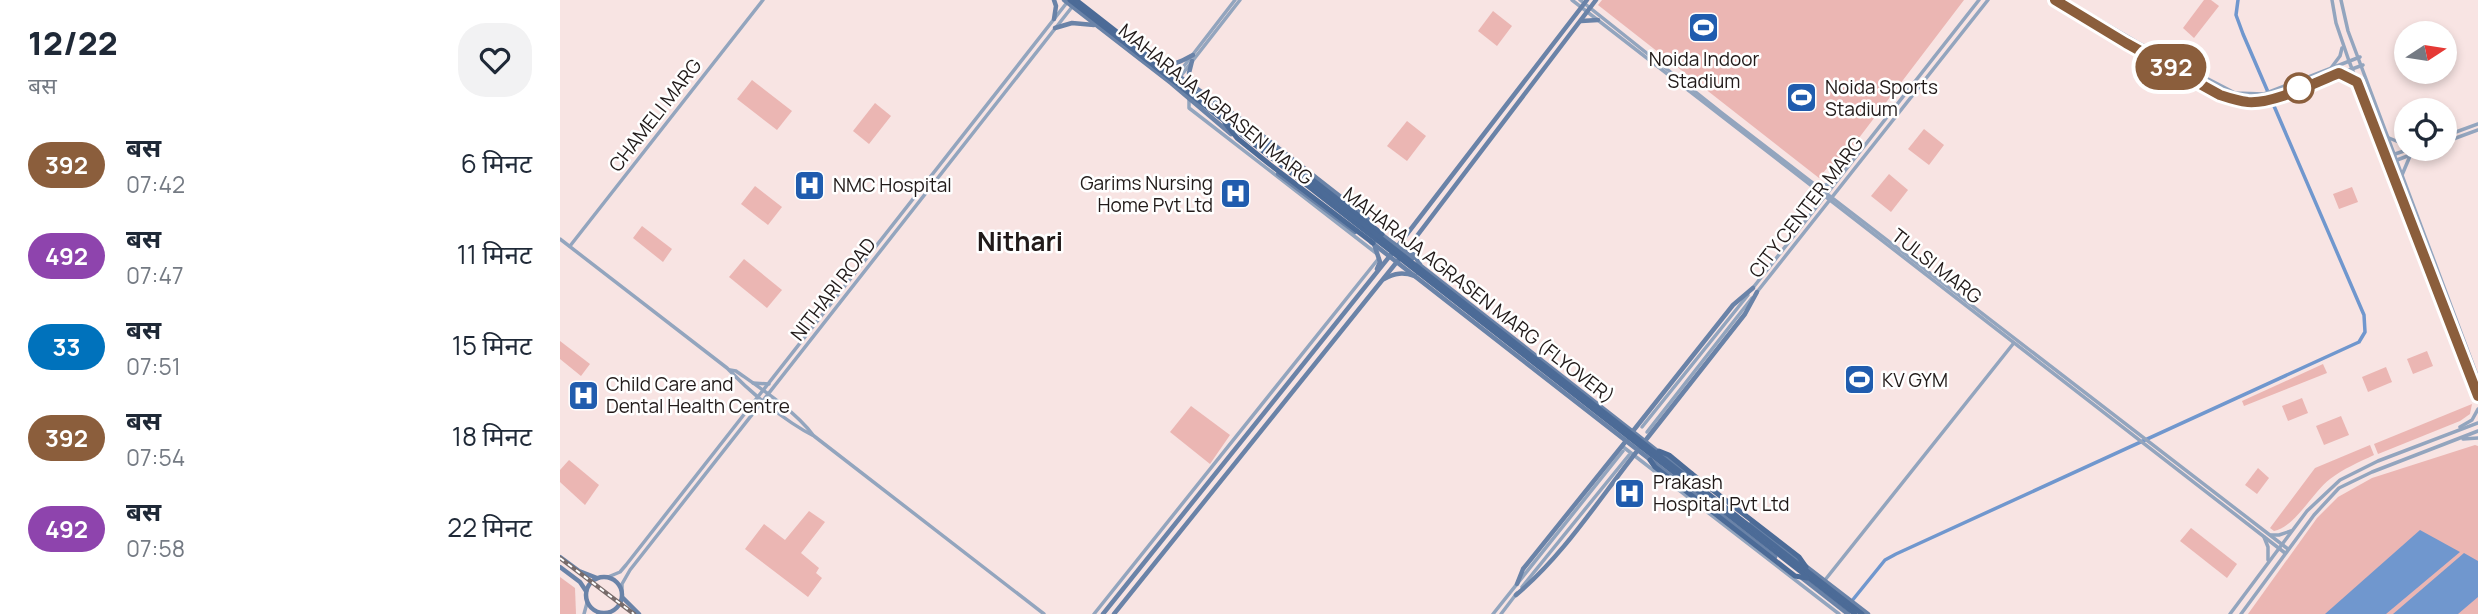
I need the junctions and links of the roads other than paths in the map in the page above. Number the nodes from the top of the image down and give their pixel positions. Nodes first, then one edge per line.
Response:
1 (763, 0) edge
2 (1054, 0) edge
3 (1238, 0) edge
4 (1572, 0) edge
5 (1596, 0) edge
6 (1979, 0) edge
7 (1988, 0) edge
8 (2054, 0) edge
9 (2065, 0) edge
10 (2332, 0) edge
11 (2342, 0) edge
12 (1071, 1) edge
13 (1583, 3) edge
14 (1588, 10) junction
15 (1054, 19) junction
16 (1598, 20) junction
17 (1579, 21) junction
18 (1099, 26) junction
19 (1055, 28) junction
20 (2342, 43) junction
21 (2360, 57) junction
22 (1192, 58) junction
23 (1158, 61) junction
24 (2349, 61) junction
25 (2362, 65) junction
26 (2352, 68) junction
27 (2329, 69) junction
28 (2339, 73) junction
29 (1179, 76) junction
30 (2207, 79) junction
31 (2357, 82) junction
32 (2203, 85) junction
33 (1193, 86) junction
34 (1189, 97) junction
35 (1214, 108) junction
36 (1721, 114) junction
37 (1225, 123) junction
38 (2478, 124) edge
39 (2478, 130) edge
40 (2457, 132) edge
41 (2388, 137) junction
42 (2457, 138) edge
43 (963, 141) junction
44 (2394, 141) edge
45 (2394, 152) edge
46 (2397, 161) edge
47 (2408, 161) edge
48 (2402, 175) junction
49 (1835, 181) junction
50 (1815, 186) junction
51 (1826, 194) junction
52 (1831, 198) junction
53 (1816, 205) junction
54 (1837, 206) junction
55 (1824, 207) junction
56 (1382, 234) junction
57 (1406, 235) junction
58 (1416, 236) junction
59 (560, 239) edge
60 (1373, 243) junction
61 (570, 246) junction
62 (1398, 246) junction
63 (1405, 252) junction
64 (1378, 256) junction
65 (1389, 257) junction
66 (1416, 261) junction
67 (1396, 262) junction
68 (1374, 276) junction
69 (1419, 278) junction
70 (1381, 281) junction
71 (1755, 290) junction
72 (2016, 341) junction
73 (1547, 364) junction
74 (730, 370) junction
75 (1541, 373) junction
76 (2478, 378) edge
77 (751, 383) junction
78 (769, 384) junction
79 (774, 387) junction
80 (748, 388) junction
81 (763, 392) junction
82 (759, 396) junction
83 (2478, 396) edge
84 (766, 398) junction
85 (775, 402) junction
86 (752, 406) junction
87 (772, 407) junction
88 (757, 409) junction
89 (2478, 409) edge
90 (2478, 424) edge
91 (1642, 427) dead end
92 (1633, 431) junction
93 (2478, 431) edge
94 (1647, 432) dead end
95 (2452, 432) junction
96 (814, 436) junction
97 (2478, 438) edge
98 (2455, 440) junction
99 (1645, 441) junction
100 (1624, 446) junction
101 (1638, 450) junction
102 (1659, 451) junction
103 (1631, 455) junction
104 (1650, 460) junction
105 (1697, 482) junction
106 (1690, 491) junction
107 (2291, 531) junction
108 (2267, 536) junction
109 (2280, 546) junction
110 (2286, 551) junction
111 (560, 557) edge
112 (2267, 562) junction
113 (560, 567) edge
114 (1811, 576) junction
115 (608, 577) junction
116 (597, 578) junction
117 (1825, 580) junction
118 (1517, 584) joint
119 (586, 591) junction
120 (622, 594) junction
121 (1516, 595) joint
122 (587, 603) junction
123 (612, 612) junction
124 (1866, 613) edge
125 (584, 614) edge
126 (599, 614) edge
127 (620, 614) edge
128 (639, 614) edge
129 (1044, 614) edge
130 (1094, 614) edge
131 (1103, 614) edge
132 (1114, 614) edge
133 (1493, 614) edge
134 (1500, 614) edge
135 (1839, 614) edge
136 (1848, 614) edge
137 (1855, 614) edge
138 (2230, 614) edge
139 (2241, 614) edge

1 - 61 street, CHAMELI MARG
2 - 15 main road
3 - 22 street
4 - 13 street, TULSI MARG
5 - 14 main road
6 - 49 street, CITY CENTER MARG
7 - 52 street, CITY CENTER MARG
8 - 32 street
9 - 30 street
10 - 20 street
11 - 21 street
12 - 15 street
12 - 18 main road, MAHARAJA AGRASEN MARG
12 - 19 street, NITHARI ROAD
12 - 23 main road, MAHARAJA AGRASEN MARG
12 - 35 main road, MAHARAJA AGRASEN MARG (FLYOVER), bridge
12 - 37 main road, MAHARAJA AGRASEN MARG (FLYOVER), bridge
13 - 14 street, TULSI MARG
13 - 57 main road
14 - 16 street, TULSI MARG
14 - 17 main road
14 - 36 street, TULSI MARG
15 - 43 street
16 - 17 main road
16 - 36 street, TULSI MARG
17 - 58 main road
18 - 19 main road
18 - 34 main road, MAHARAJA AGRASEN MARG
19 - 43 street, NITHARI ROAD
20 - 24 street
20 - 27 street
21 - 24 street
21 - 25 street
22 - 23 main road
22 - 29 street
22 - 33 main road
23 - 29 main road, MAHARAJA AGRASEN MARG
24 - 26 street
24 - 27 street
25 - 26 street
25 - 41 street
26 - 28 street
26 - 31 street
27 - 30 street
28 - 31 street
28 - 32 street
29 - 33 main road, MAHARAJA AGRASEN MARG
30 - 32 street
31 - 83 street
33 - 56 main road, MAHARAJA AGRASEN MARG
34 - 60 main road, MAHARAJA AGRASEN MARG
34 - 64 street
35 - 56 main road, bridge
35 - 114 main road, MAHARAJA AGRASEN MARG (FLYOVER), bridge
36 - 50 street, TULSI MARG
37 - 60 main road
37 - 114 main road, MAHARAJA AGRASEN MARG (FLYOVER), bridge
38 - 40 street
39 - 42 street
41 - 44 street
41 - 45 street
43 - 78 street, NITHARI ROAD
43 - 79 street, NITHARI ROAD
46 - 48 street
47 - 48 street
48 - 76 street
49 - 50 street
49 - 51 street, CITY CENTER MARG
50 - 51 street, TULSI MARG
50 - 53 street
51 - 52 street, TULSI MARG
51 - 53 street, CITY CENTER MARG
52 - 54 street, TULSI MARG
52 - 55 street, CITY CENTER MARG
52 - 72 street, TULSI MARG
53 - 71 street, CITY CENTER MARG
54 - 55 street
54 - 72 street, TULSI MARG
55 - 71 street, CITY CENTER MARG
56 - 57 main road
56 - 62 main road, MAHARAJA AGRASEN MARG
57 - 62 main road
58 - 63 main road
58 - 66 main road
59 - 61 street
60 - 64 main road
60 - 65 main road, MAHARAJA AGRASEN MARG
61 - 74 street
62 - 63 main road, MAHARAJA AGRASEN MARG
62 - 65 main road
63 - 66 main road, MAHARAJA AGRASEN MARG
63 - 67 main road
64 - 68 main road
64 - 130 street
65 - 67 main road, MAHARAJA AGRASEN MARG
65 - 68 main road
66 - 73 main road, MAHARAJA AGRASEN MARG
67 - 69 main road
67 - 70 main road
68 - 131 main road
69 - 70 main road
69 - 75 main road
70 - 132 main road
71 - 91 street, CITY CENTER MARG
71 - 92 main road
71 - 94 street, CITY CENTER MARG
71 - 99 main road
72 - 108 street, TULSI MARG
72 - 117 street
73 - 75 main road
73 - 92 main road
74 - 77 street
74 - 80 street
75 - 100 main road
77 - 78 street
77 - 81 street
78 - 81 street, NITHARI ROAD
79 - 84 street, NITHARI ROAD
79 - 85 street
80 - 82 street
80 - 86 street
81 - 82 street, NITHARI ROAD
81 - 84 street
82 - 84 street
82 - 86 street, NITHARI ROAD
84 - 85 street
84 - 87 street
84 - 88 street, NITHARI ROAD
85 - 96 street
86 - 115 street, NITHARI ROAD
87 - 88 street
87 - 96 street
88 - 120 street, NITHARI ROAD
89 - 95 street
90 - 95 street
92 - 99 main road
93 - 98 street
95 - 107 street
96 - 129 street
97 - 98 street
98 - 110 street
99 - 102 main road
100 - 101 main road
100 - 103 street
100 - 118 main road
101 - 103 main road
101 - 104 main road
102 - 105 main road
102 - 114 main road, bridge
103 - 121 main road
103 - 135 street
104 - 106 main road
104 - 114 main road, bridge
105 - 106 main road
105 - 117 main road
106 - 136 main road, bridge
107 - 108 street
107 - 109 street
108 - 109 street, TULSI MARG
108 - 112 street
109 - 110 street, TULSI MARG
109 - 112 street
110 - 139 street
111 - 116 main road
112 - 138 street
113 - 119 main road
114 - 124 main road, MAHARAJA AGRASEN MARG (FLYOVER), bridge
114 - 137 main road, MAHARAJA AGRASEN MARG (FLYOVER), bridge
115 - 116 main road
115 - 120 main road
116 - 119 main road
117 - 124 main road, bridge
118 - 133 street
119 - 122 main road
120 - 123 main road
120 - 128 main road
121 - 134 street
122 - 125 street
122 - 126 main road
123 - 126 main road
123 - 127 main road

